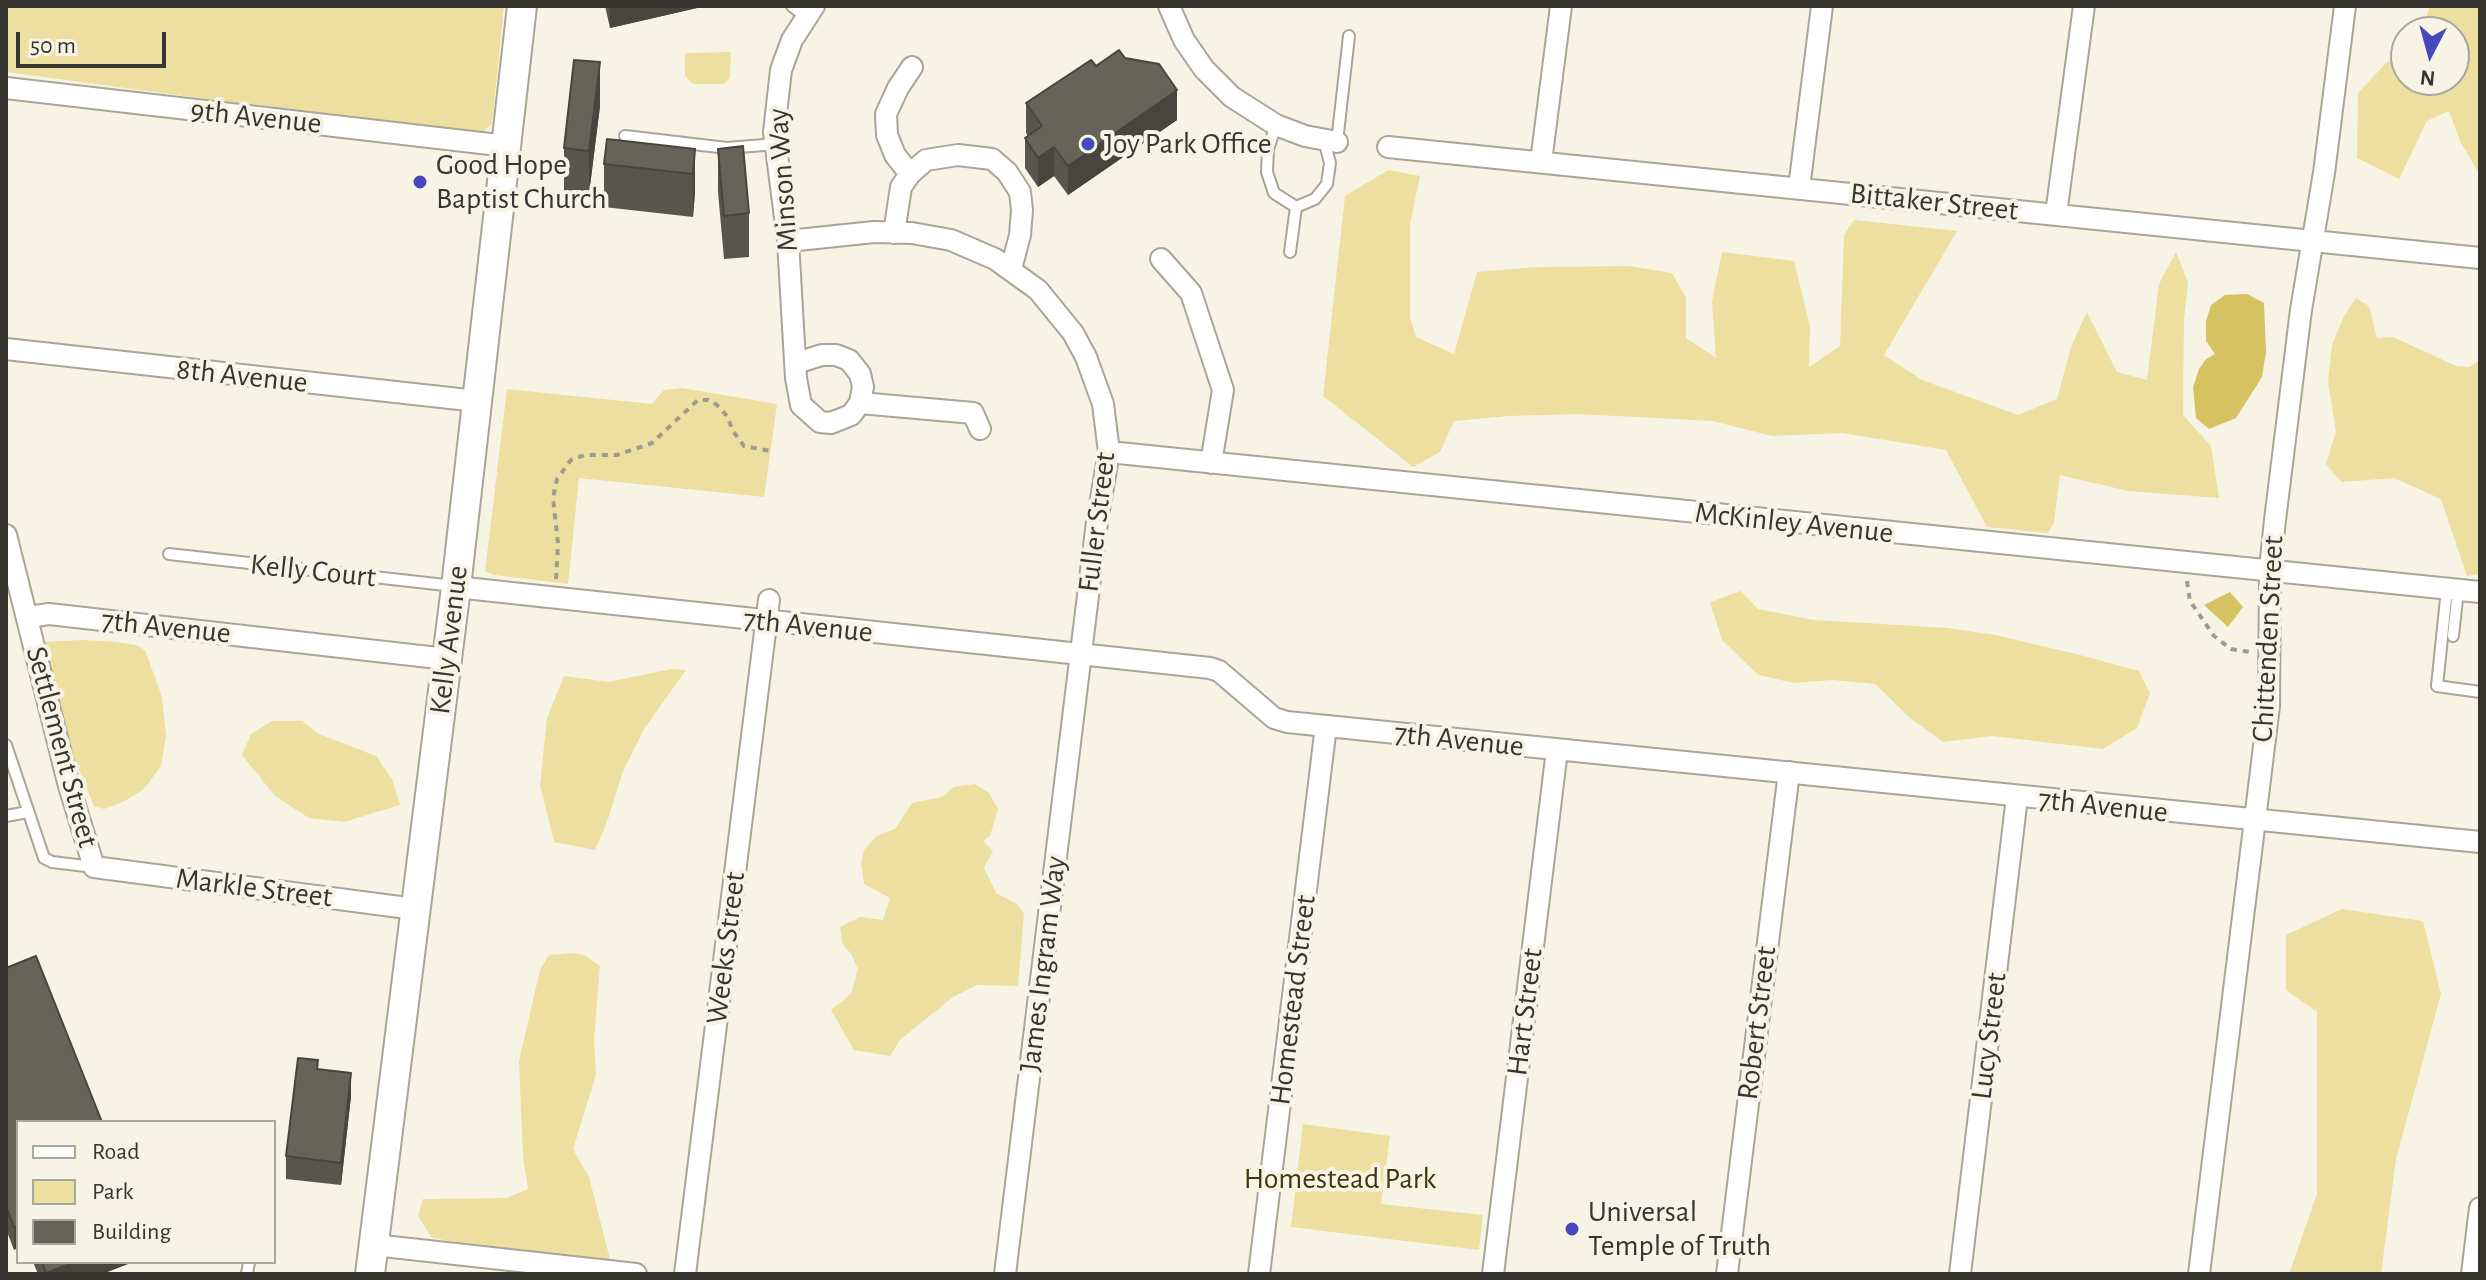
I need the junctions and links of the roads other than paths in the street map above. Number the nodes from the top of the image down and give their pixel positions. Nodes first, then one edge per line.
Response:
1 (522, 6) edge
2 (1169, 6) edge
3 (1561, 6) edge
4 (1822, 6) edge
5 (2084, 6) edge
6 (2345, 6) edge
7 (804, 10) edge
8 (1349, 36) dead end
9 (912, 67) dead end
10 (6, 88) edge
11 (1276, 125) junction
12 (625, 136) dead end
13 (1330, 141) junction
14 (776, 144) junction
15 (507, 146) junction
16 (1388, 147) dead end
17 (1541, 162) junction
18 (910, 174) junction
19 (1799, 188) junction
20 (1296, 207) junction
21 (2056, 214) junction
22 (894, 233) junction
23 (2314, 240) junction
24 (788, 241) junction
25 (1290, 252) dead end
26 (2480, 258) edge
27 (1161, 259) dead end
28 (1011, 269) junction
29 (6, 349) edge
30 (796, 363) junction
31 (477, 401) junction
32 (860, 403) junction
33 (980, 429) dead end
34 (1109, 452) junction
35 (1211, 463) junction
36 (6, 535) edge
37 (169, 554) dead end
38 (2270, 569) junction
39 (456, 587) junction
40 (2453, 589) junction
41 (2480, 592) edge
42 (768, 611) junction
43 (28, 617) junction
44 (2453, 636) dead end
45 (1080, 655) junction
46 (447, 659) junction
47 (2480, 692) edge
48 (1326, 726) junction
49 (6, 745) edge
50 (1557, 750) junction
51 (1789, 772) junction
52 (2017, 797) junction
53 (28, 812) junction
54 (6, 816) edge
55 (2253, 820) junction
56 (2480, 842) edge
57 (94, 867) junction
58 (415, 909) junction
59 (2480, 1208) edge
60 (374, 1245) junction
61 (370, 1274) edge
62 (636, 1274) edge
63 (685, 1274) edge
64 (1005, 1274) edge
65 (1259, 1274) edge
66 (1493, 1274) edge
67 (1727, 1274) edge
68 (1960, 1274) edge
69 (2199, 1274) edge
70 (2472, 1274) edge

1 - 15 main road, Kelly Avenue
2 - 11 street
3 - 17 street
4 - 19 street
5 - 21 street
6 - 23 street, Chittenden Street
7 - 14 street, Minson Way
8 - 13 lane
9 - 18 street
10 - 15 street, 9th Avenue
11 - 13 street
11 - 20 lane
12 - 14 lane
13 - 20 lane
14 - 24 street, Minson Way
15 - 31 main road, Kelly Avenue
16 - 17 street, Bittaker Street
17 - 19 street, Bittaker Street
18 - 22 street
18 - 28 street
19 - 21 street, Bittaker Street
20 - 25 lane
21 - 23 street, Bittaker Street
22 - 24 street, Fuller Street
22 - 28 street, Fuller Street
23 - 26 street, Bittaker Street
23 - 38 street, Chittenden Street
24 - 30 street, Minson Way
27 - 35 street
28 - 34 street, Fuller Street
29 - 31 street, 8th Avenue
30 - 32 street
30 - 32 street, Minson Way
31 - 39 main road, Kelly Avenue
32 - 33 street
34 - 35 street, McKinley Avenue
34 - 45 street, Fuller Street
35 - 38 street, McKinley Avenue
36 - 43 street, Settlement Street
37 - 39 lane, Kelly Court
38 - 40 street, McKinley Avenue
38 - 55 street, Chittenden Street
39 - 42 street, 7th Avenue
39 - 46 main road, Kelly Avenue
40 - 41 street, McKinley Avenue
40 - 44 lane
40 - 47 lane
42 - 45 street, 7th Avenue
42 - 63 street, Weeks Street
43 - 46 street, 7th Avenue
43 - 57 street, Settlement Street
45 - 48 street, 7th Avenue
45 - 64 street, James Ingram Way
46 - 58 main road, Kelly Avenue
48 - 50 street, 7th Avenue
48 - 65 street, Homestead Street
49 - 53 lane
50 - 51 street, 7th Avenue
50 - 66 street, Hart Street
51 - 52 street, 7th Avenue
51 - 67 street, Robert Street
52 - 55 street, 7th Avenue
52 - 68 street, Lucy Street
53 - 54 lane
53 - 57 lane
55 - 56 street, 7th Avenue
55 - 69 street, Chittenden Street
57 - 58 street, Markle Street
58 - 60 main road, Kelly Avenue
59 - 70 street
60 - 61 main road, Kelly Avenue
60 - 62 street

